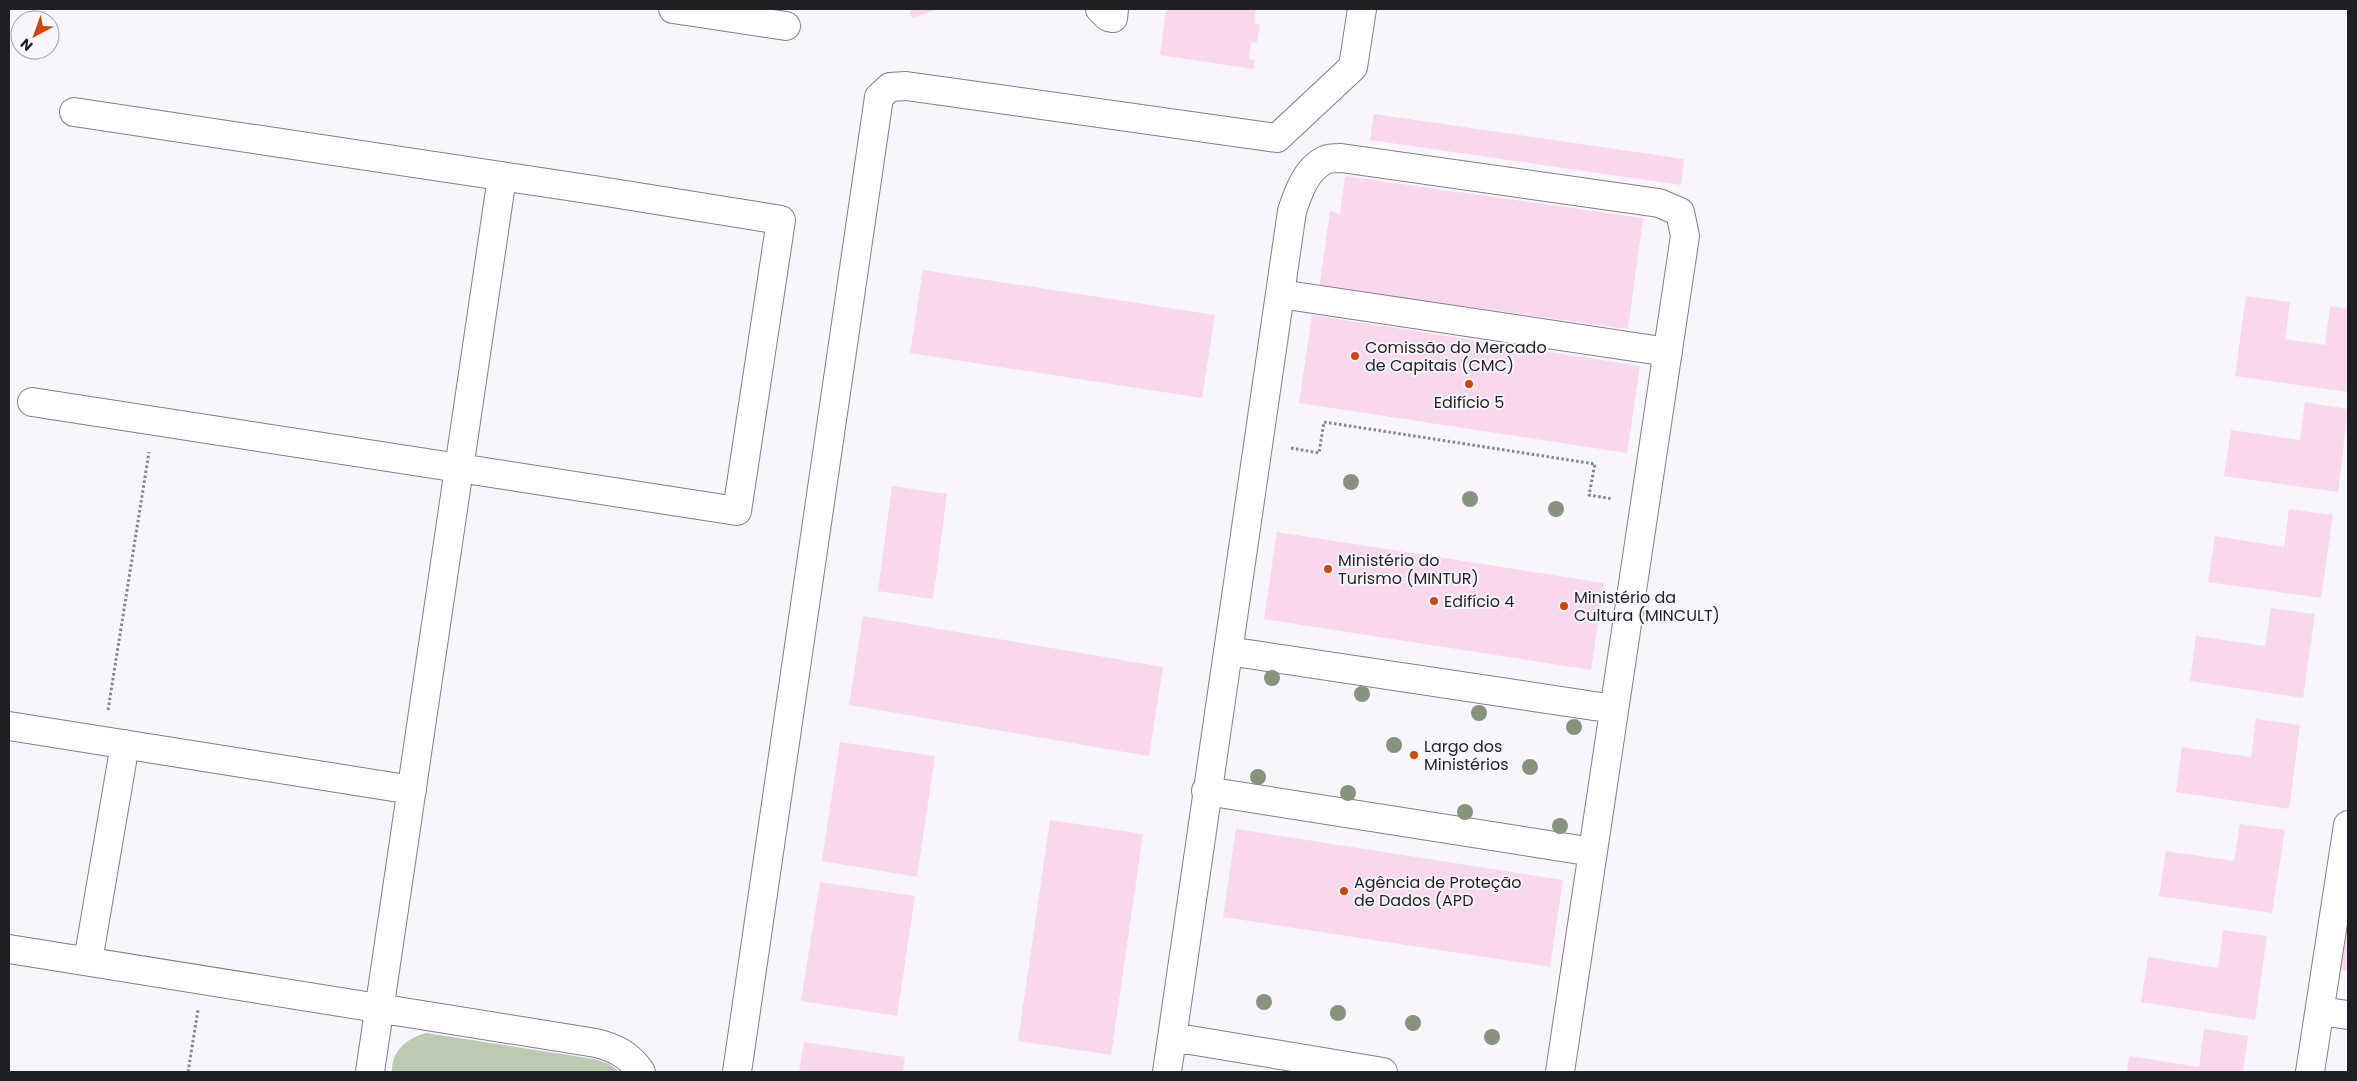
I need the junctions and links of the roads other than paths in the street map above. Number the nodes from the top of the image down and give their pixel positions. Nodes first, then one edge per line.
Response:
1 (673, 9) edge
2 (1100, 9) edge
3 (1114, 9) edge
4 (1362, 9) edge
5 (786, 26) dead end
6 (74, 112) dead end
7 (502, 177) junction
8 (1280, 294) junction
9 (1668, 352) junction
10 (32, 402) dead end
11 (460, 468) junction
12 (1228, 651) junction
13 (1614, 709) junction
14 (9, 726) edge
15 (114, 742) junction
16 (412, 790) junction
17 (1206, 791) junction
18 (2348, 825) edge
19 (1593, 852) junction
20 (9, 949) edge
21 (88, 961) junction
22 (2336, 980) edge
23 (379, 1008) junction
24 (2320, 1011) junction
25 (2348, 1015) edge
26 (1172, 1037) junction
27 (370, 1072) edge
28 (641, 1072) edge
29 (737, 1072) edge
30 (1167, 1072) edge
31 (1383, 1072) edge
32 (1560, 1072) edge
33 (2310, 1072) edge

1 - 5 street
2 - 3 street
4 - 29 street
6 - 7 street
7 - 11 street
7 - 11 street
8 - 9 street
8 - 9 street
8 - 12 street
9 - 13 street
10 - 11 street
11 - 16 street
12 - 13 street
12 - 17 street
13 - 19 street
14 - 15 street
15 - 16 street
15 - 21 street
16 - 23 street
17 - 19 street
17 - 26 street
18 - 22 street
19 - 32 street
20 - 21 street
21 - 23 street
22 - 24 street
23 - 27 street
23 - 28 street
24 - 25 street
24 - 33 street
26 - 30 street
26 - 31 street

